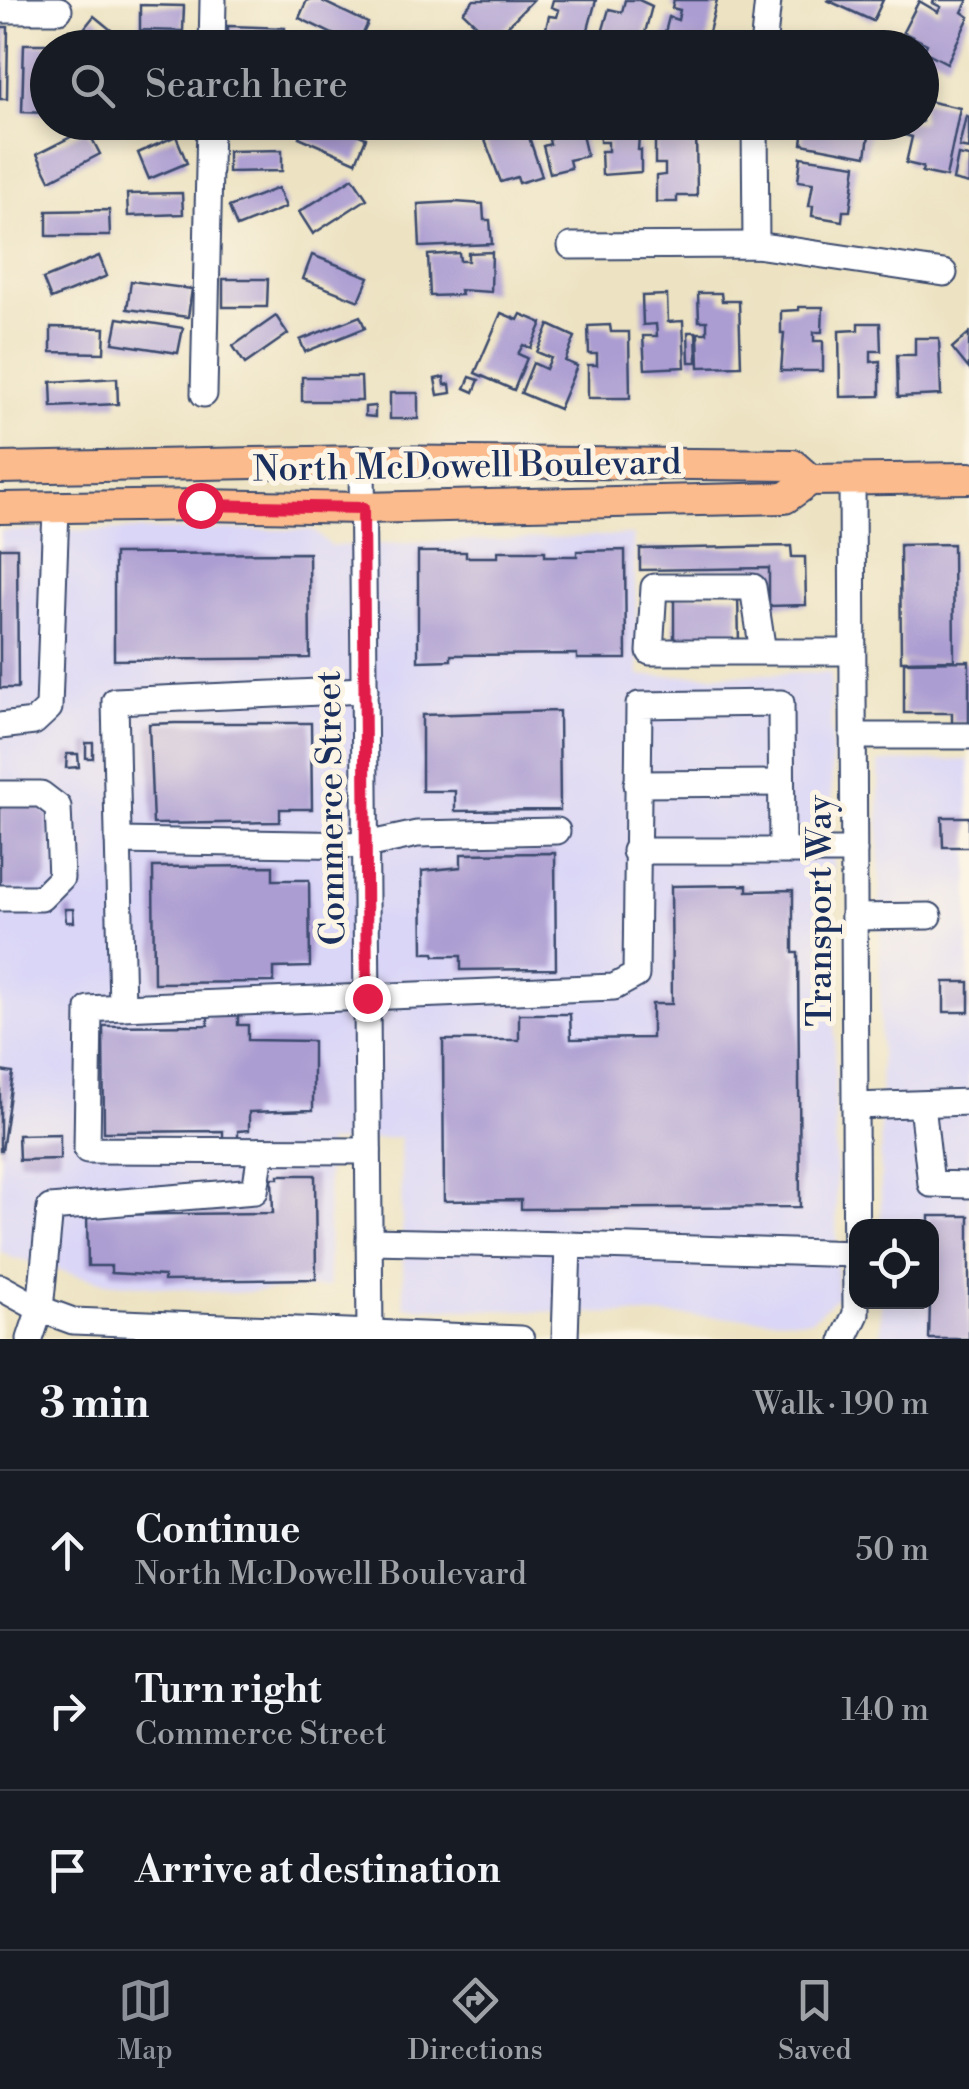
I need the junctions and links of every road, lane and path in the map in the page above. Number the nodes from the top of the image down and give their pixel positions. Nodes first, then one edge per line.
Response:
1 (213, 0) edge
2 (768, 0) edge
3 (0, 10) edge
4 (59, 10) dead end
5 (212, 30) edge
6 (765, 30) edge
7 (210, 140) edge
8 (755, 140) edge
9 (756, 245) junction
10 (570, 246) dead end
11 (944, 273) dead end
12 (204, 394) dead end
13 (362, 461) junction
14 (0, 468) edge
15 (969, 478) edge
16 (810, 480) junction
17 (852, 480) junction
18 (0, 508) edge
19 (56, 508) junction
20 (363, 508) junction
21 (763, 652) junction
22 (852, 652) junction
23 (364, 690) junction
24 (0, 726) edge
25 (853, 736) junction
26 (969, 736) edge
27 (637, 784) junction
28 (781, 784) junction
29 (0, 794) edge
30 (557, 831) dead end
31 (118, 841) junction
32 (366, 845) junction
33 (782, 850) junction
34 (635, 851) junction
35 (854, 851) junction
36 (0, 898) edge
37 (929, 916) dead end
38 (854, 917) junction
39 (367, 998) junction
40 (122, 1007) junction
41 (969, 1102) edge
42 (922, 1105) junction
43 (855, 1106) junction
44 (260, 1152) junction
45 (368, 1152) junction
46 (969, 1185) edge
47 (856, 1219) edge
48 (369, 1241) junction
49 (568, 1245) junction
50 (849, 1254) edge
51 (0, 1287) edge
52 (40, 1308) junction
53 (856, 1309) edge
54 (71, 1330) edge
55 (223, 1333) edge
56 (370, 1334) junction
57 (399, 1337) edge
58 (30, 1339) edge
59 (521, 1339) edge
60 (565, 1339) edge
61 (846, 1339) edge

1 - 5 street
2 - 6 street
3 - 4 street
7 - 12 street
8 - 9 street
9 - 10 street
9 - 11 street
13 - 14 main road, North McDowell Boulevard
13 - 16 main road, North McDowell Boulevard
13 - 20 street, Commerce Street
15 - 17 main road, North McDowell Boulevard
16 - 17 main road, North McDowell Boulevard
16 - 20 main road, North McDowell Boulevard
17 - 22 street, Transport Way
18 - 19 main road, North McDowell Boulevard
19 - 20 main road, North McDowell Boulevard
19 - 24 street
20 - 23 street, Commerce Street
21 - 21 street
21 - 22 street
22 - 25 street, Transport Way
23 - 31 street
23 - 32 street, Commerce Street
25 - 26 street
25 - 35 street, Transport Way
27 - 28 street
27 - 28 street
27 - 34 street
28 - 33 street
29 - 36 street
30 - 32 street
31 - 32 street
31 - 40 street
32 - 39 street, Commerce Street
33 - 34 street
33 - 35 street
34 - 39 street
35 - 38 street, Transport Way
37 - 38 street
38 - 43 street, Transport Way
39 - 40 street
39 - 45 street, Commerce Street
40 - 44 street
41 - 42 street
42 - 43 street
42 - 46 street
43 - 47 street, Transport Way
44 - 45 street
44 - 52 street
45 - 48 street, Commerce Street
48 - 49 street
48 - 56 street, Commerce Street
49 - 50 street
49 - 60 street
51 - 52 street
52 - 54 street
52 - 58 street
53 - 61 street, Transport Way
54 - 55 street
55 - 56 street
56 - 57 street
57 - 59 street

